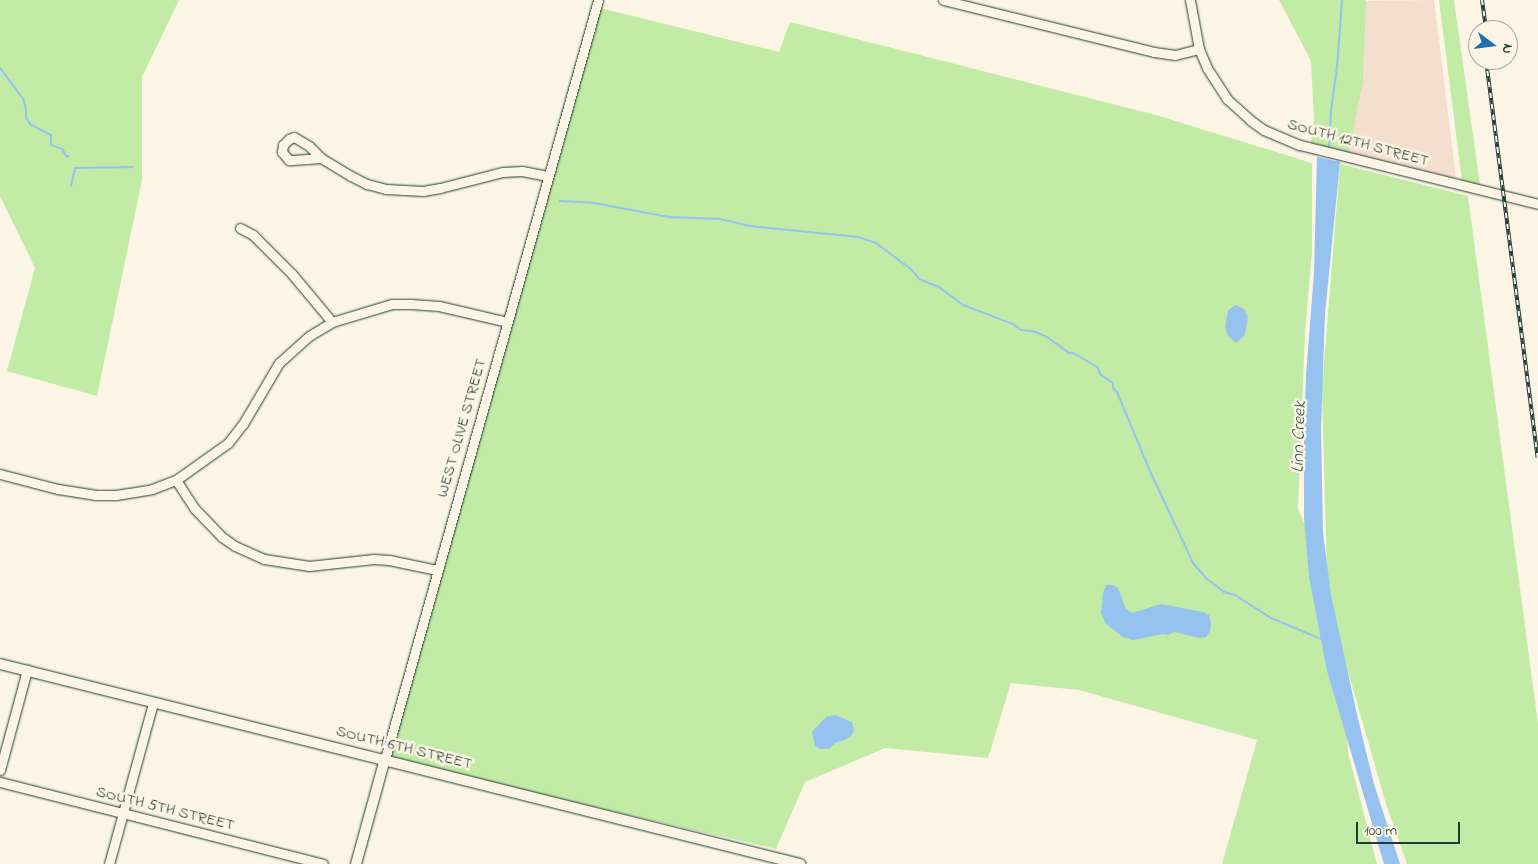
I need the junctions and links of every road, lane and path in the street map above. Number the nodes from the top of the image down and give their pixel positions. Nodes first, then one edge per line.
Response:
1 (598, 0) edge
2 (942, 0) edge
3 (1190, 0) edge
4 (1199, 49) junction
5 (321, 158) dead end
6 (548, 176) junction
7 (1538, 204) edge
8 (240, 228) dead end
9 (332, 322) junction
10 (507, 322) junction
11 (0, 474) edge
12 (176, 480) junction
13 (437, 570) junction
14 (0, 664) edge
15 (26, 670) junction
16 (153, 702) junction
17 (385, 759) junction
18 (0, 770) edge
19 (0, 782) edge
20 (123, 814) junction
21 (787, 862) edge
22 (109, 864) edge
23 (323, 864) edge
24 (356, 864) edge
25 (800, 864) edge

1 - 6 street, WEST OLIVE STREET
2 - 4 street
3 - 4 street, SOUTH 12TH STREET
4 - 7 street, SOUTH 12TH STREET
5 - 6 street
6 - 10 street, WEST OLIVE STREET
8 - 9 street
9 - 10 street
9 - 12 street
10 - 13 street, WEST OLIVE STREET
11 - 12 street
12 - 13 street
13 - 17 street, WEST OLIVE STREET
14 - 15 main road, SOUTH 6TH STREET
15 - 16 main road, SOUTH 6TH STREET
15 - 18 street
16 - 17 main road, SOUTH 6TH STREET
16 - 20 street
17 - 21 main road, SOUTH 6TH STREET
17 - 24 main road, WEST OLIVE STREET
19 - 20 street, SOUTH 5TH STREET
20 - 22 street
20 - 23 street, SOUTH 5TH STREET
21 - 25 main road, SOUTH 6TH STREET

